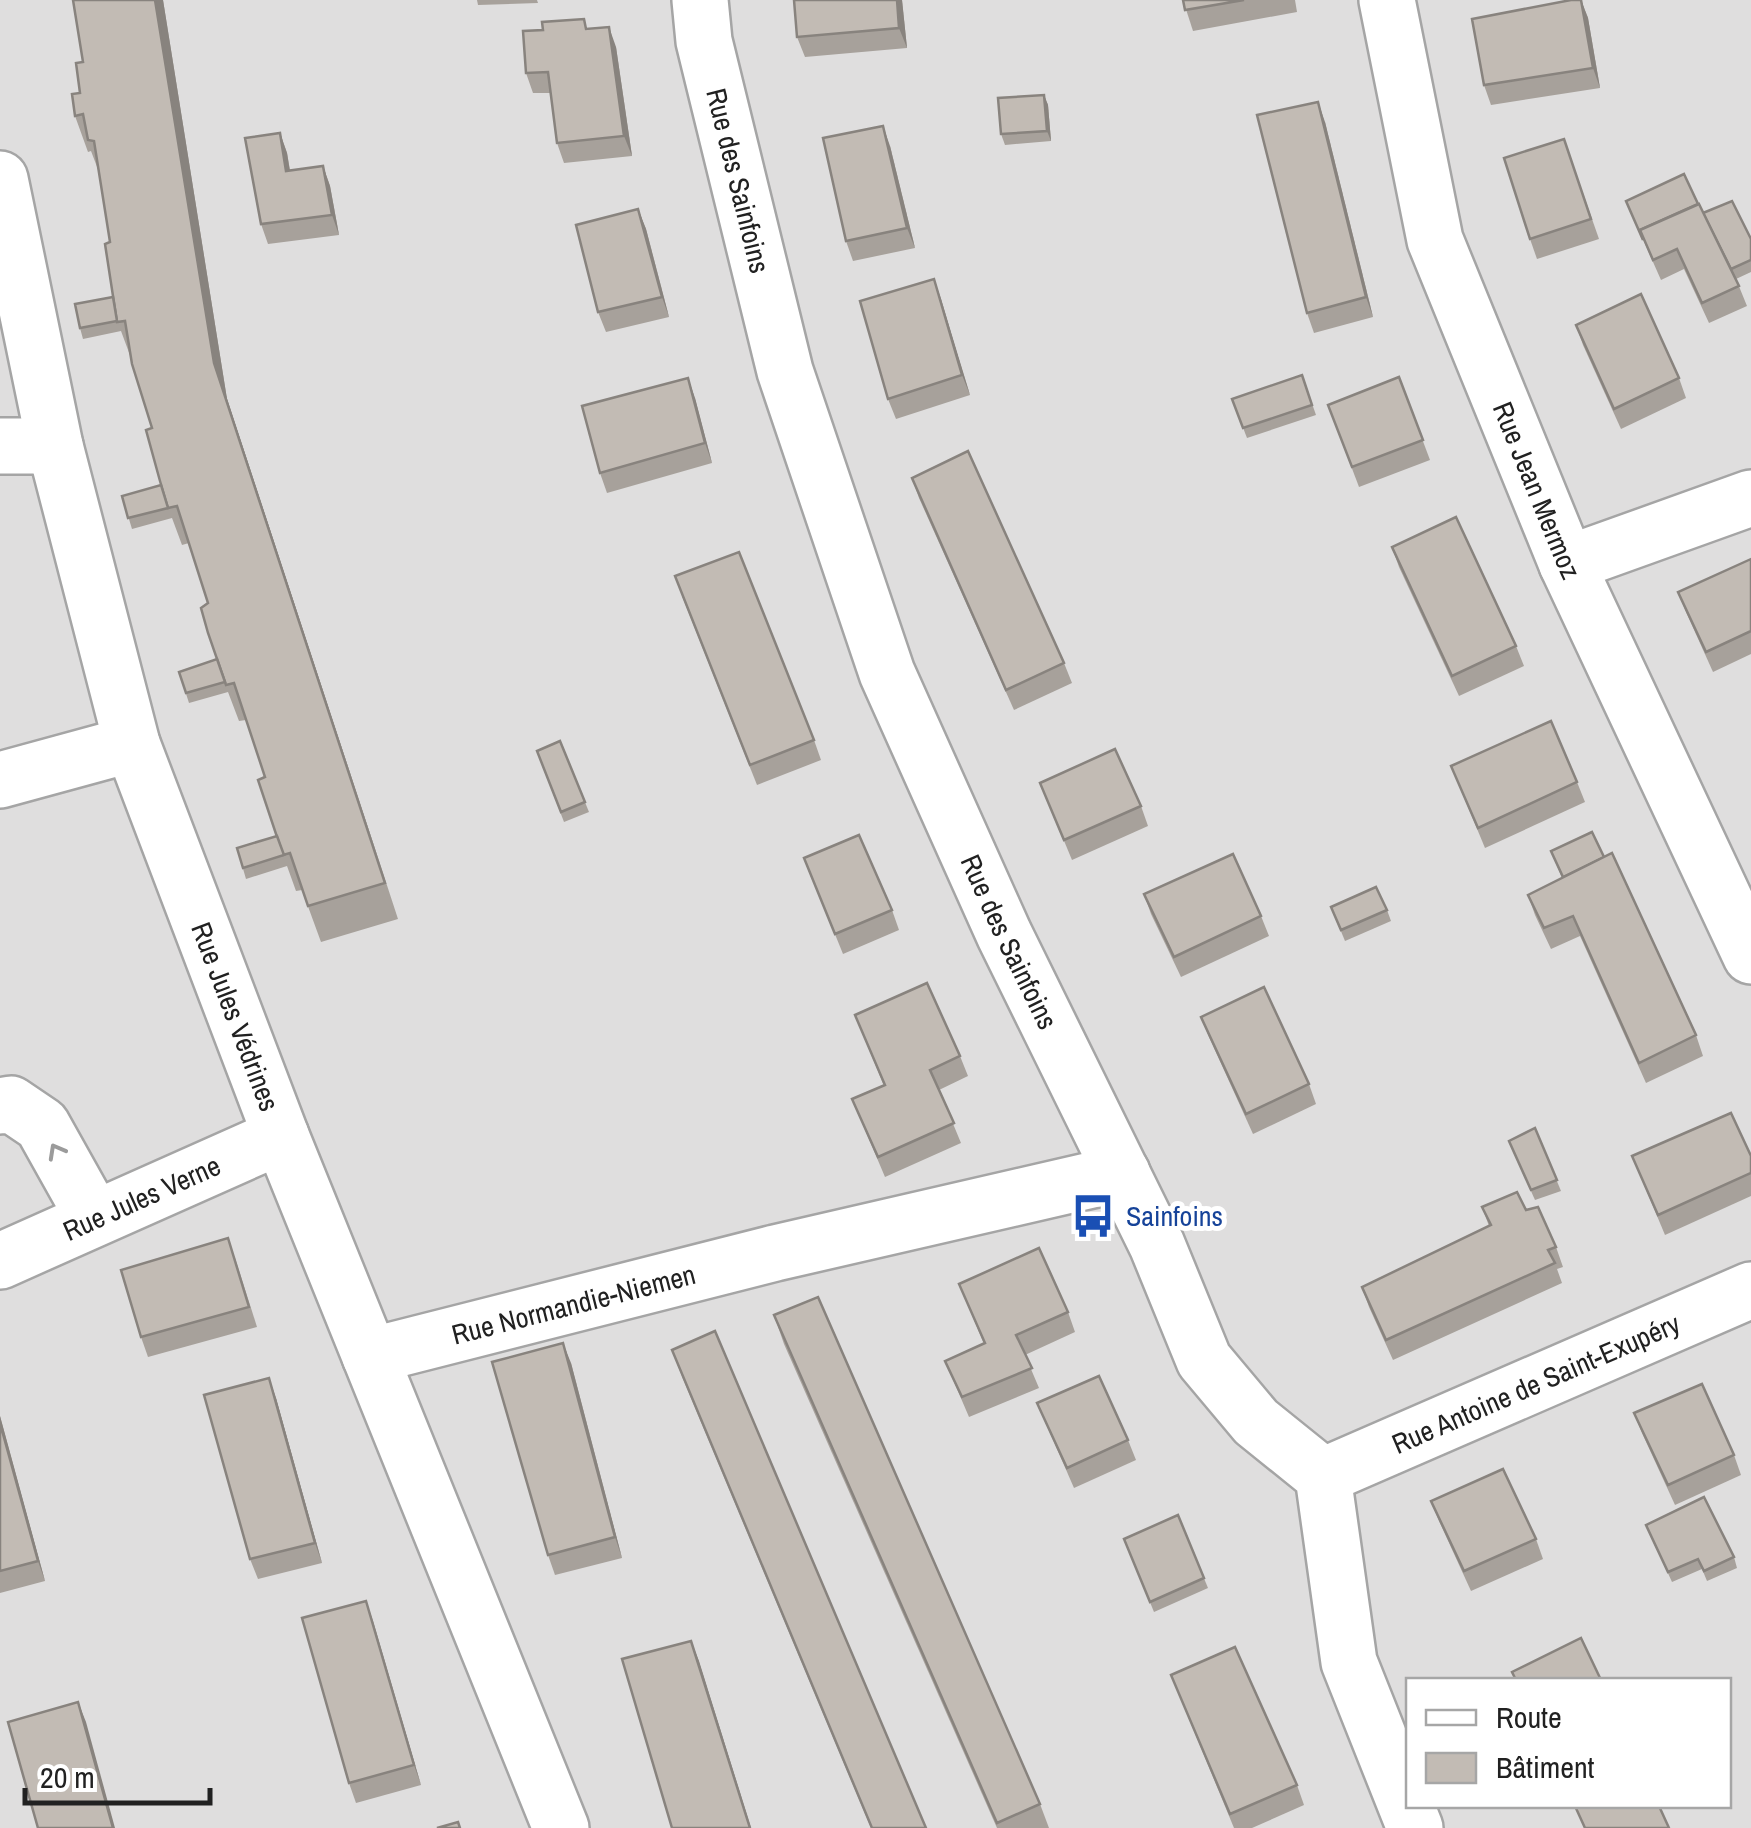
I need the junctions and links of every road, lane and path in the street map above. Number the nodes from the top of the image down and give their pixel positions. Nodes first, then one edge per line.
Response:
1 (700, 0) edge
2 (1386, 0) edge
3 (0, 179) edge
4 (0, 446) edge
5 (55, 446) junction
6 (1751, 498) edge
7 (1567, 564) junction
8 (132, 744) junction
9 (0, 780) edge
10 (1751, 956) edge
11 (0, 1106) edge
12 (281, 1136) junction
13 (1122, 1174) junction
14 (94, 1218) junction
15 (0, 1261) edge
16 (1751, 1290) edge
17 (370, 1356) junction
18 (1323, 1476) junction
19 (1406, 1805) edge
20 (560, 1828) edge

1 - 13 street, Rue des Sainfoins
2 - 7 street, Rue Jean Mermoz
3 - 5 street, Rue Jules Védrines
4 - 5 street
5 - 8 street, Rue Jules Védrines
6 - 7 street
7 - 10 street, Rue Jean Mermoz
8 - 9 street
8 - 12 street, Rue Jules Védrines
14 -> 11 street
12 - 14 street, Rue Jules Verne
12 - 17 street, Rue Jules Védrines
13 - 17 street, Rue Normandie-Niemen
13 - 18 street, Rue des Sainfoins
14 - 15 street, Rue Jules Verne
16 - 18 street, Rue Antoine de Saint-Exupéry
17 - 20 street, Rue Jules Védrines
18 - 19 street

